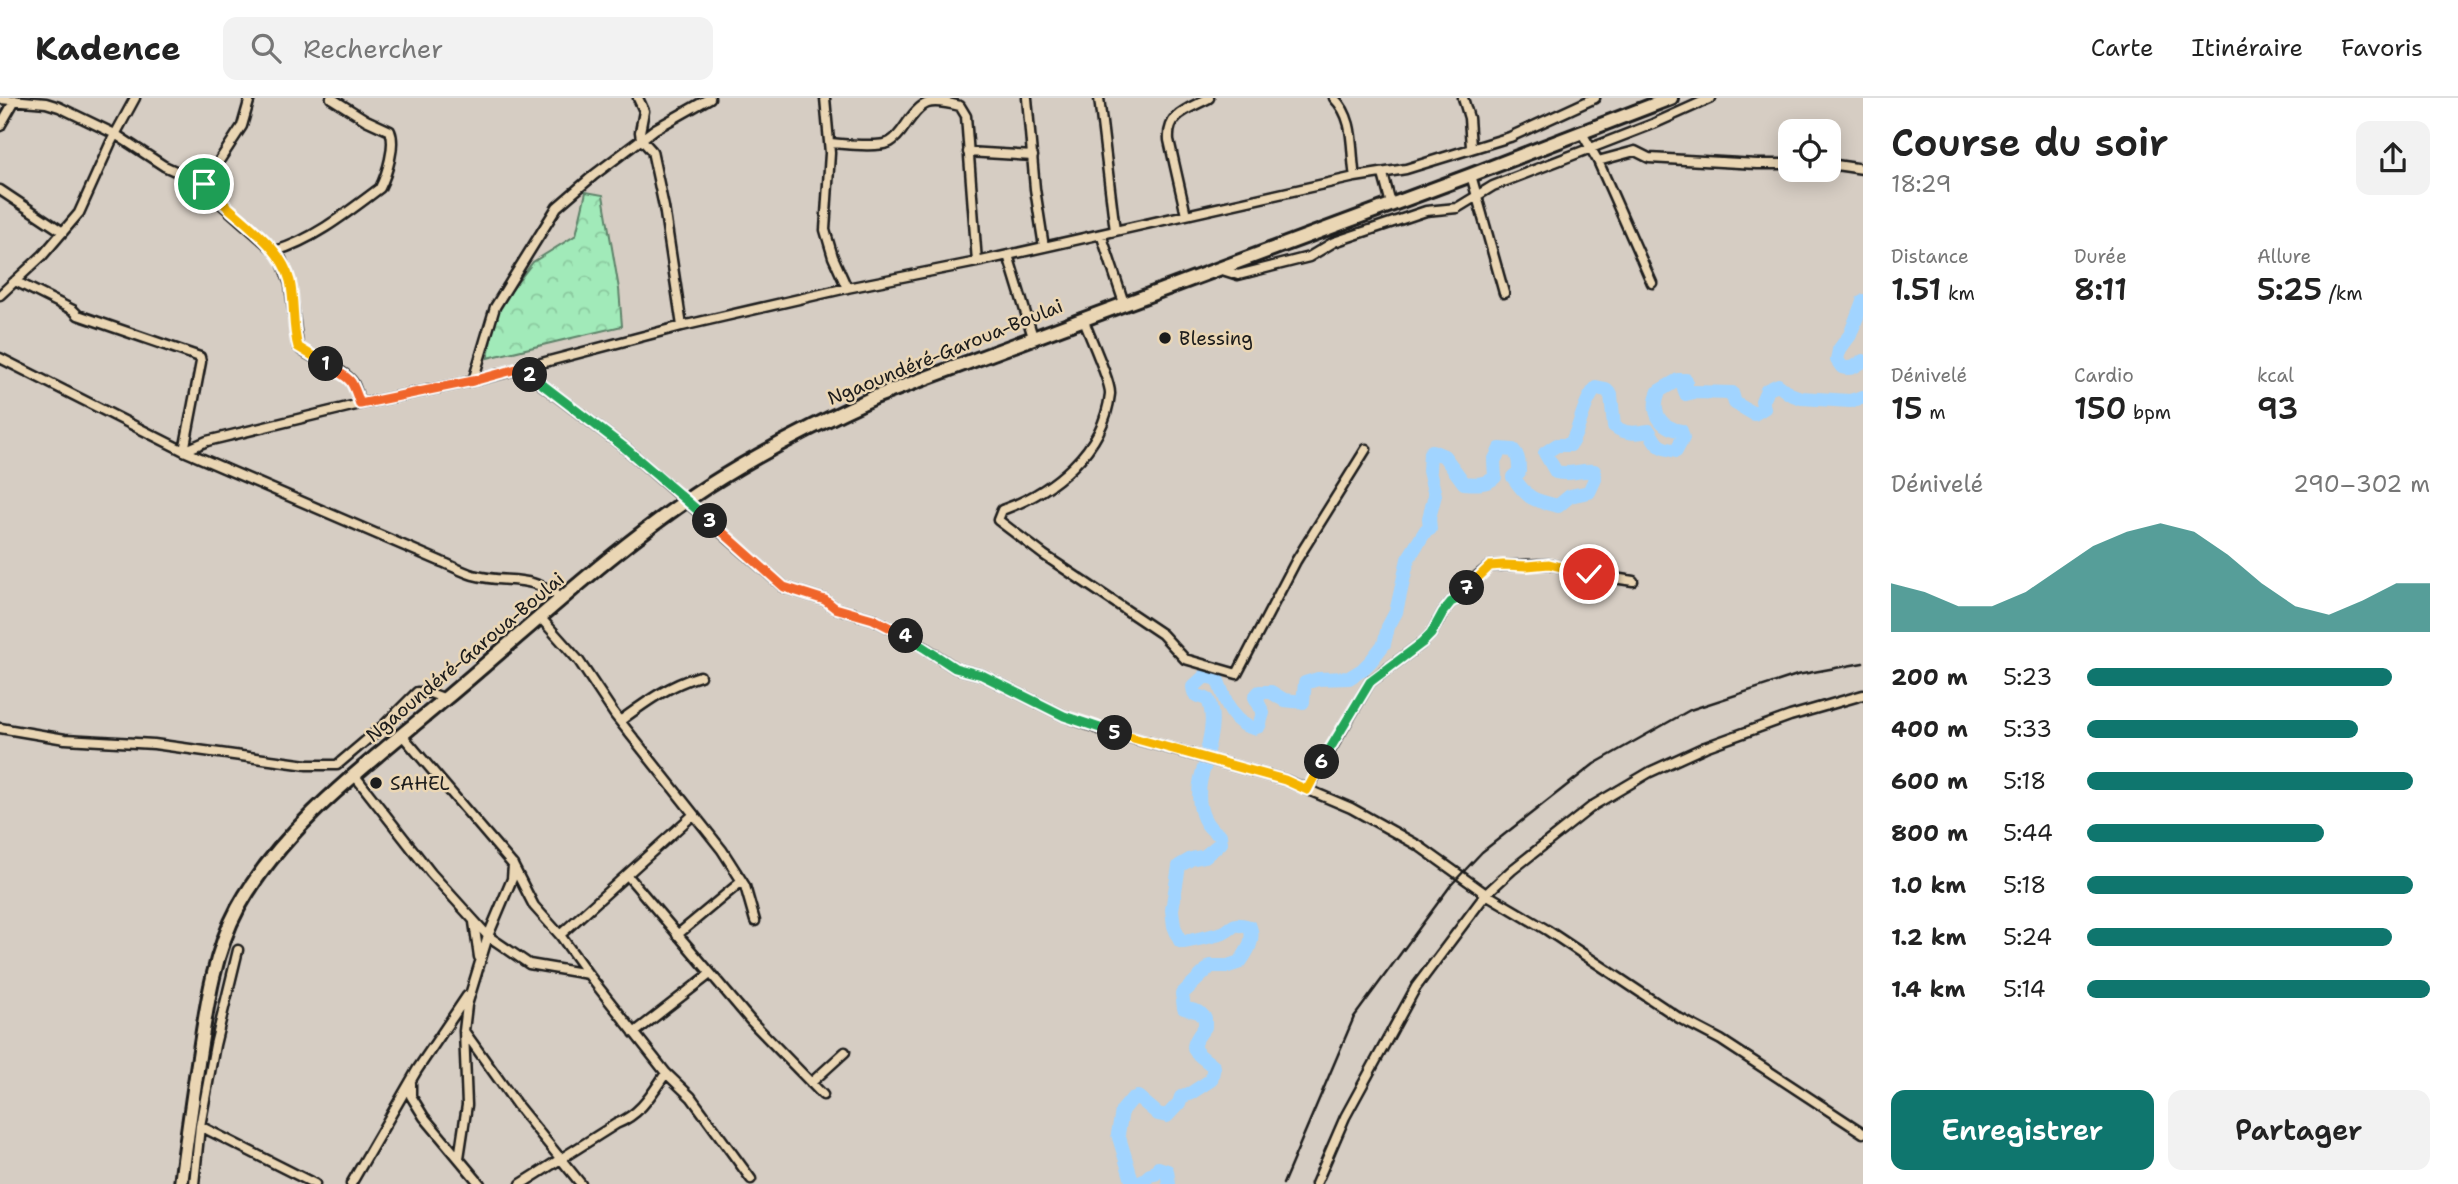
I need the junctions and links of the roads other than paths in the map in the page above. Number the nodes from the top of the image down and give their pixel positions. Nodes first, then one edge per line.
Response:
1 (135, 98) edge
2 (250, 98) edge
3 (331, 98) edge
4 (349, 98) edge
5 (638, 98) edge
6 (710, 98) edge
7 (825, 98) edge
8 (1027, 98) edge
9 (1099, 98) edge
10 (1209, 98) edge
11 (1334, 98) edge
12 (1463, 98) edge
13 (1595, 98) edge
14 (1671, 98) edge
15 (1711, 98) edge
16 (0, 99) edge
17 (15, 100) edge
18 (344, 107) junction
19 (0, 126) edge
20 (1582, 133) junction
21 (114, 134) junction
22 (641, 139) junction
23 (830, 144) junction
24 (1471, 147) junction
25 (1591, 148) junction
26 (968, 152) junction
27 (1033, 156) junction
28 (1598, 161) junction
29 (1778, 163) edge
30 (1841, 166) edge
31 (1863, 169) edge
32 (1383, 174) junction
33 (1471, 175) junction
34 (1355, 177) junction
35 (204, 184) junction
36 (0, 190) edge
37 (1478, 194) junction
38 (1391, 204) junction
39 (1186, 215) junction
40 (1115, 231) junction
41 (63, 232) junction
42 (1101, 234) junction
43 (291, 247) junction
44 (1044, 247) junction
45 (275, 251) junction
46 (1008, 255) junction
47 (977, 262) junction
48 (284, 266) junction
49 (1216, 269) junction
50 (15, 281) junction
51 (1652, 283) dead end
52 (847, 288) junction
53 (1504, 293) dead end
54 (0, 295) edge
55 (1124, 303) junction
56 (1083, 318) junction
57 (682, 326) junction
58 (1033, 337) junction
59 (0, 359) edge
60 (520, 368) junction
61 (473, 381) junction
62 (360, 404) junction
63 (1366, 449) dead end
64 (184, 452) junction
65 (685, 502) junction
66 (1633, 581) dead end
67 (562, 599) junction
68 (539, 616) junction
69 (700, 676) dead end
70 (1863, 695) edge
71 (446, 699) junction
72 (620, 721) junction
73 (0, 728) edge
74 (402, 735) junction
75 (355, 776) junction
76 (1307, 790) junction
77 (693, 815) junction
78 (513, 865) junction
79 (628, 876) junction
80 (742, 881) junction
81 (1486, 894) junction
82 (474, 921) junction
83 (755, 921) dead end
84 (677, 934) junction
85 (560, 935) junction
86 (488, 936) junction
87 (238, 950) dead end
88 (480, 963) junction
89 (588, 974) junction
90 (710, 974) junction
91 (473, 986) junction
92 (464, 1031) junction
93 (634, 1033) junction
94 (845, 1052) dead end
95 (666, 1073) junction
96 (411, 1080) junction
97 (811, 1083) junction
98 (822, 1095) dead end
99 (200, 1126) junction
100 (1863, 1133) edge
101 (459, 1158) junction
102 (561, 1158) junction
103 (197, 1163) junction
104 (182, 1178) edge
105 (751, 1179) dead end
106 (194, 1184) edge
107 (315, 1184) edge
108 (351, 1184) edge
109 (480, 1184) edge
110 (521, 1184) edge
111 (581, 1184) edge
112 (1316, 1184) edge

1 - 21 street
2 - 35 street
3 - 18 street
4 - 18 street
5 - 22 street
6 - 22 street
7 - 23 street
8 - 27 street
9 - 40 street
10 - 39 street
11 - 34 street
12 - 24 street
13 - 24 street
14 - 20 highway, Ngaoundéré-Garoua-Boulai
15 - 25 street
16 - 17 street
17 - 19 street
17 - 21 street
18 - 43 street
20 - 25 street
20 - 33 highway, Ngaoundéré-Garoua-Boulai
21 - 35 street
21 - 41 street
22 - 57 street
22 - 61 street
23 - 26 street
23 - 52 street
24 - 32 street
25 - 28 street
25 - 37 street
26 - 27 street
26 - 47 street
27 - 44 street
28 - 29 street
28 - 51 street
30 - 31 street
32 - 34 street
32 - 38 street
33 - 37 street
33 - 38 highway, Ngaoundéré-Garoua-Boulai
34 - 39 street
35 - 45 street
36 - 41 street
37 - 49 street
37 - 53 street
38 - 49 highway, Ngaoundéré-Garoua-Boulai
39 - 40 street
40 - 42 street
41 - 50 street
42 - 44 street
42 - 55 street
43 - 45 street
43 - 48 street
44 - 46 street
45 - 48 street
46 - 47 street
46 - 58 street
47 - 52 street
48 - 62 street
49 - 55 highway, Ngaoundéré-Garoua-Boulai
50 - 54 street
50 - 64 street
52 - 57 street
55 - 56 highway, Ngaoundéré-Garoua-Boulai
56 - 58 highway, Ngaoundéré-Garoua-Boulai
56 - 63 street
57 - 60 street
58 - 65 highway, Ngaoundéré-Garoua-Boulai
59 - 64 street
60 - 61 street
60 - 65 street
61 - 62 street
62 - 64 street
64 - 67 street
65 - 67 highway, Ngaoundéré-Garoua-Boulai
65 - 76 street
66 - 76 street
67 - 68 highway, Ngaoundéré-Garoua-Boulai
68 - 71 highway, Ngaoundéré-Garoua-Boulai
68 - 72 street
69 - 72 street
70 - 81 street
71 - 73 street
71 - 74 highway, Ngaoundéré-Garoua-Boulai
72 - 77 street
74 - 75 highway, Ngaoundéré-Garoua-Boulai
74 - 78 street
75 - 82 street
75 - 104 highway, Ngaoundéré-Garoua-Boulai
76 - 81 street
77 - 79 street
77 - 80 street
78 - 85 street
78 - 86 street
79 - 84 street
79 - 85 street
80 - 83 street
80 - 84 street
81 - 100 street
81 - 112 street
82 - 86 street
82 - 88 street
84 - 90 street
85 - 89 street
86 - 88 street
86 - 89 street
87 - 99 street
88 - 91 street
89 - 93 street
90 - 93 street
90 - 97 street
91 - 92 street
91 - 96 street
92 - 101 street
92 - 102 street
93 - 95 street
94 - 97 street
95 - 102 street
95 - 105 street
96 - 101 street
96 - 108 street
97 - 98 street
99 - 103 street
99 - 107 street
101 - 109 street
102 - 110 street
102 - 111 street
103 - 104 street
103 - 106 street

